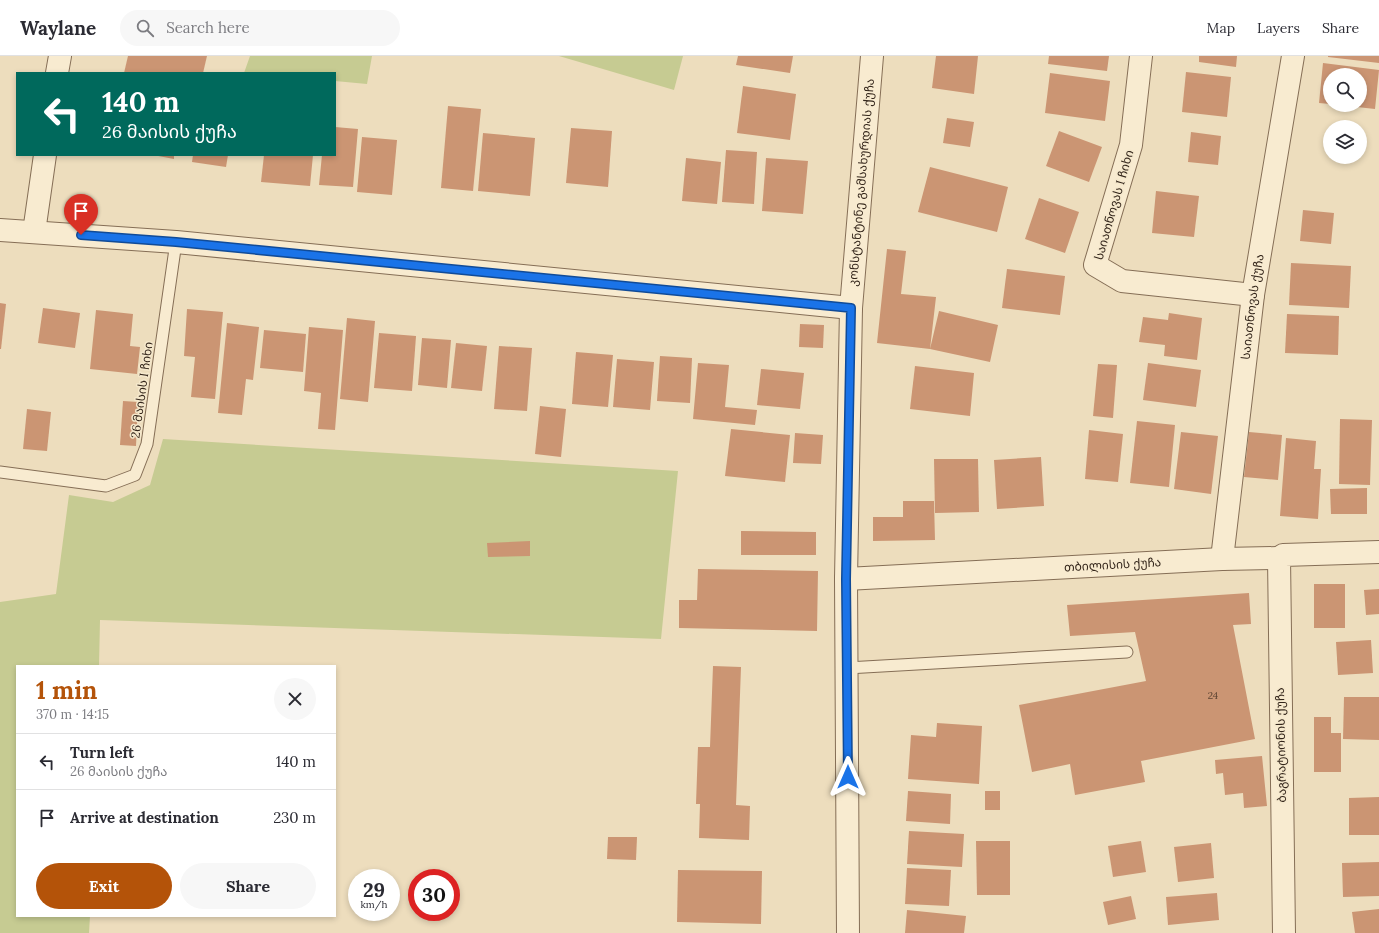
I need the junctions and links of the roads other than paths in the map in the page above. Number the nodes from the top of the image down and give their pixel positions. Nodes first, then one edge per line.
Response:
1 (60, 56) edge
2 (872, 56) edge
3 (1141, 56) edge
4 (1293, 56) edge
5 (57, 72) edge
6 (45, 156) edge
7 (0, 230) edge
8 (34, 232) junction
9 (176, 242) junction
10 (1253, 295) junction
11 (851, 308) junction
12 (0, 472) edge
13 (1379, 552) edge
14 (1279, 558) junction
15 (1222, 559) junction
16 (846, 579) junction
17 (1127, 652) dead end
18 (848, 668) junction
19 (848, 933) edge
20 (1284, 933) edge

1 - 5 street
2 - 11 street, კონსტანტინე გამსახურდიას ქუჩა
3 - 10 street, საიათნოვას I ჩიხი
4 - 10 street, საიათნოვას ქუჩა
6 - 8 street
7 - 8 street
8 - 9 street
9 - 11 street
9 - 12 lane, 26 მაისის I ჩიხი
10 - 15 street, საიათნოვას ქუჩა
11 - 16 street, კონსტანტინე გამსახურდიას ქუჩა
13 - 14 street, თბილისის ქუჩა
14 - 15 street, თბილისის ქუჩა
14 - 20 street, ბაგრატიონის ქუჩა
15 - 16 street, თბილისის ქუჩა
16 - 18 street, კონსტანტინე გამსახურდიას ქუჩა
17 - 18 lane
18 - 19 street, კონსტანტინე გამსახურდიას ქუჩა

